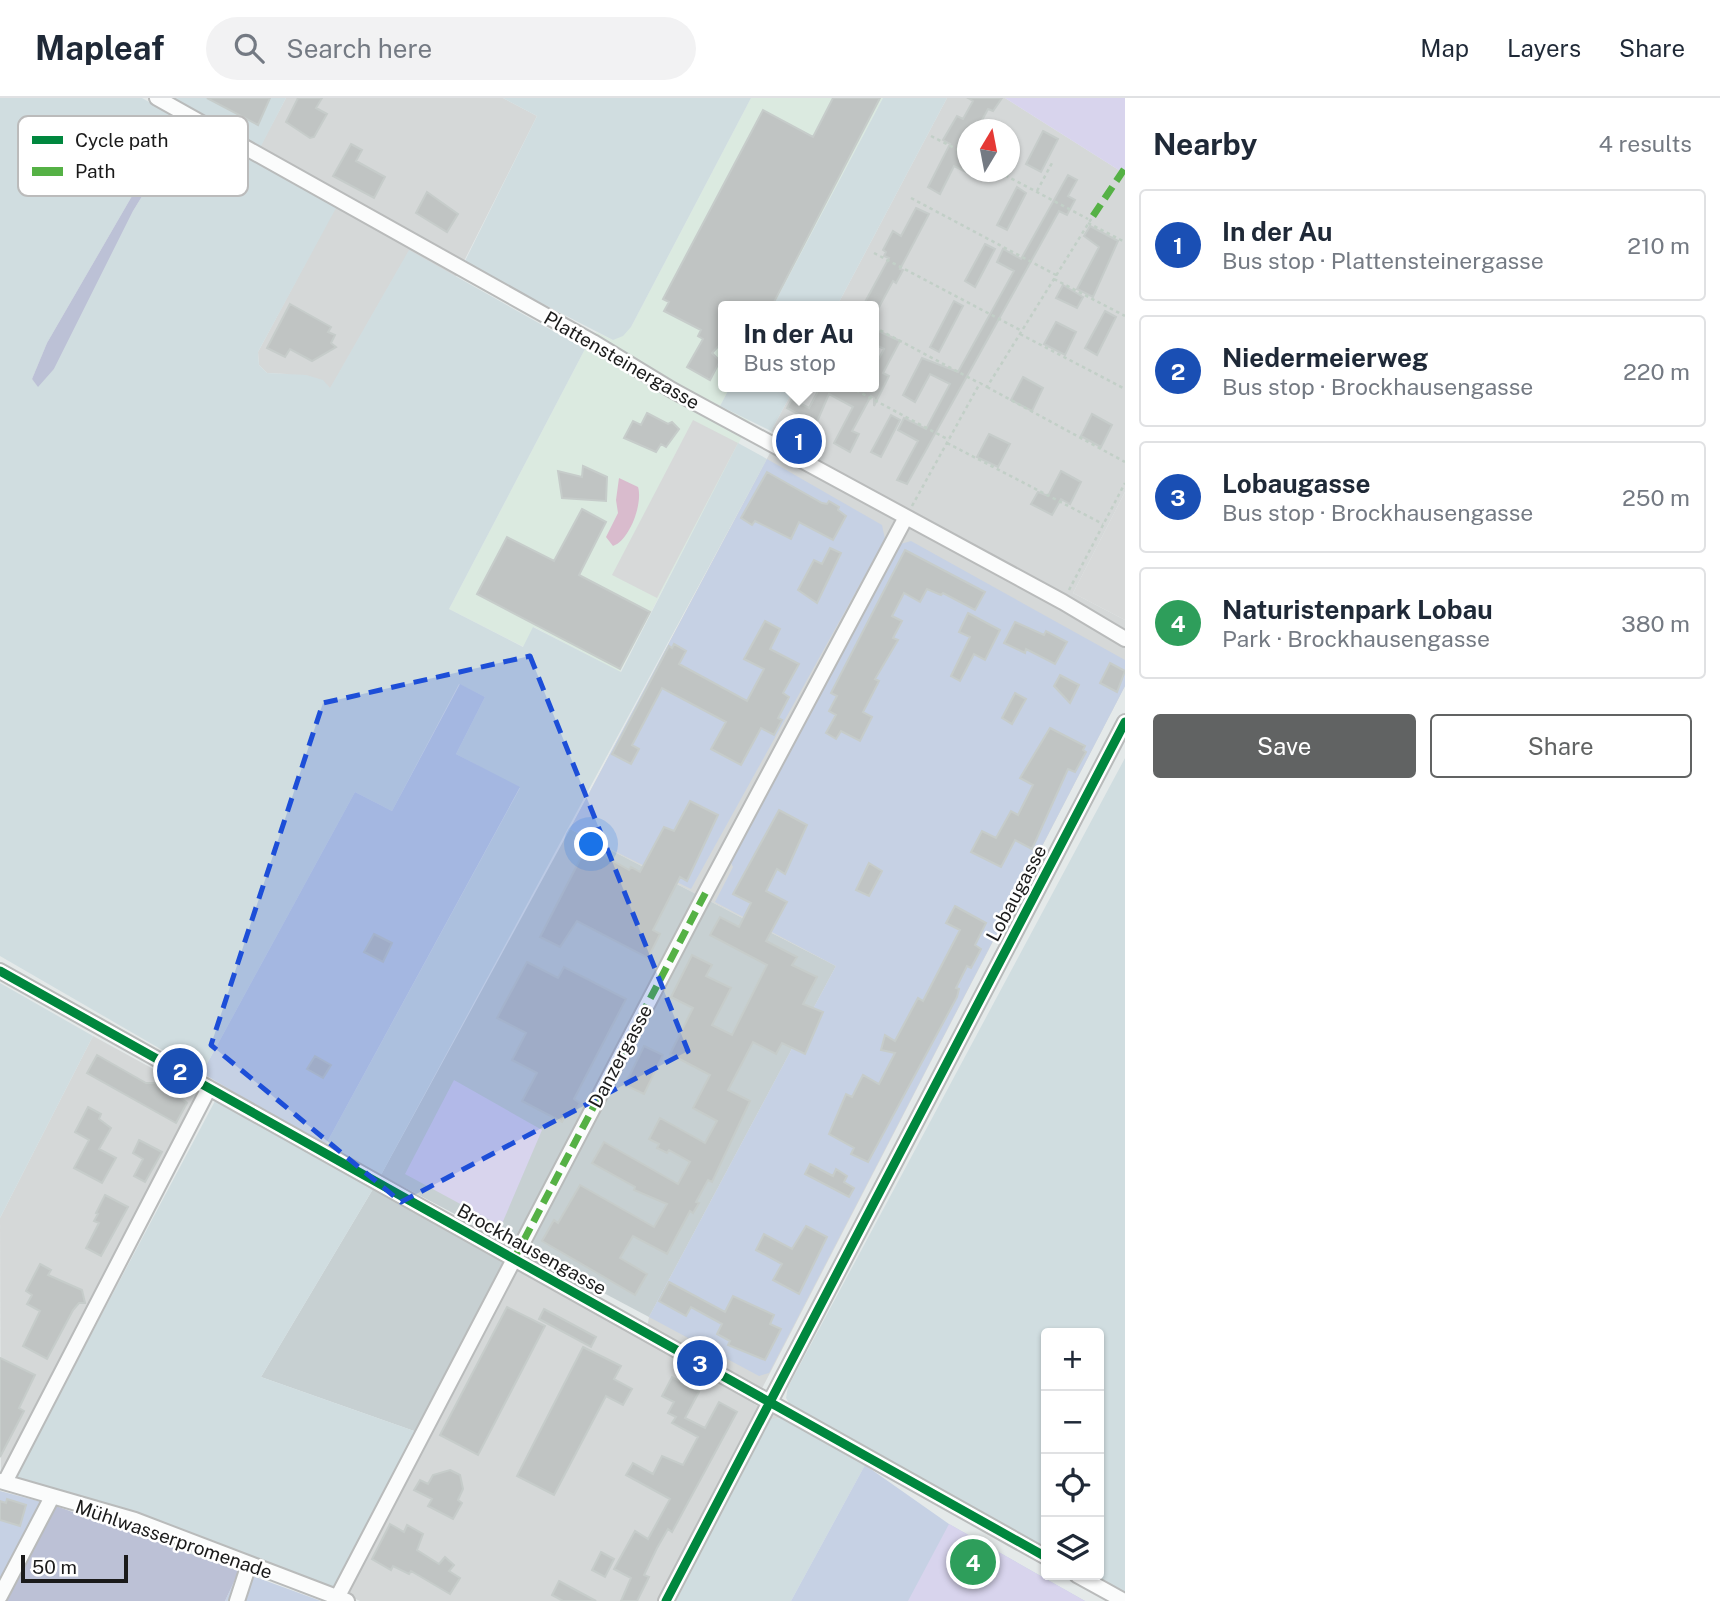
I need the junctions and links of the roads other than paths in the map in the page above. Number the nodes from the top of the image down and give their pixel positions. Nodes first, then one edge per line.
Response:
1 (157, 98) edge
2 (189, 116) edge
3 (248, 149) edge
4 (906, 517) junction
5 (1125, 639) edge
6 (1125, 722) edge
7 (0, 971) edge
8 (209, 1088) junction
9 (514, 1259) junction
10 (771, 1403) junction
11 (2, 1481) edge
12 (52, 1497) junction
13 (1041, 1554) edge
14 (249, 1564) junction
15 (1086, 1580) edge
16 (0, 1596) edge
17 (342, 1599) edge
18 (237, 1601) edge
19 (666, 1601) edge
20 (1124, 1601) edge

1 - 2 street, Plattensteinergasse
3 - 4 street, Plattensteinergasse
4 - 5 street, Plattensteinergasse
4 - 9 street, Danzergasse
6 - 10 street, Lobaugasse
7 - 8 street, Brockhausengasse
8 - 9 street, Brockhausengasse
8 - 11 street
9 - 10 street, Brockhausengasse
9 - 17 street, Danzergasse
10 - 13 street, Brockhausengasse
10 - 19 street, Lobaugasse
11 - 12 street, Mühlwasserpromenade
12 - 14 street, Mühlwasserpromenade
12 - 16 street
14 - 17 street, Mühlwasserpromenade
14 - 18 street
15 - 20 street

